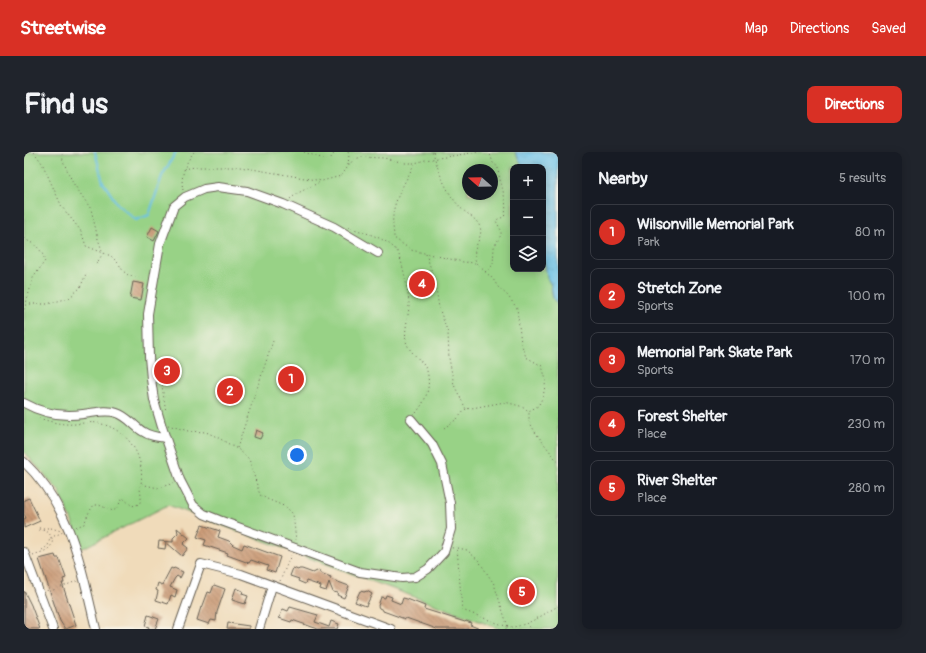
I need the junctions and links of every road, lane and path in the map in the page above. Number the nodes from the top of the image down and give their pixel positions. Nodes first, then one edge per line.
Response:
1 (34, 152) edge
2 (62, 152) edge
3 (194, 152) edge
4 (304, 152) edge
5 (336, 152) edge
6 (348, 152) edge
7 (433, 152) edge
8 (478, 152) edge
9 (488, 152) edge
10 (435, 159) junction
11 (415, 163) junction
12 (347, 167) junction
13 (184, 169) junction
14 (322, 181) junction
15 (185, 197) junction
16 (283, 204) junction
17 (344, 225) dead end
18 (24, 239) edge
19 (103, 253) junction
20 (378, 253) dead end
21 (426, 254) junction
22 (476, 263) junction
23 (485, 273) junction
24 (152, 280) junction
25 (26, 304) junction
26 (24, 311) edge
27 (273, 340) dead end
28 (166, 382) dead end
29 (24, 403) edge
30 (466, 409) junction
31 (529, 411) junction
32 (165, 417) dead end
33 (411, 420) joint
34 (56, 424) dead end
35 (166, 425) junction
36 (444, 428) dead end
37 (165, 438) junction
38 (236, 448) junction
39 (24, 462) edge
40 (558, 462) edge
41 (141, 484) junction
42 (172, 484) dead end
43 (76, 527) dead end
44 (52, 537) junction
45 (296, 542) dead end
46 (457, 547) junction
47 (445, 548) junction
48 (292, 552) dead end
49 (26, 554) edge
50 (84, 579) junction
51 (280, 582) dead end
52 (272, 586) junction
53 (39, 594) junction
54 (558, 606) edge
55 (526, 623) junction
56 (508, 627) junction
57 (53, 629) edge
58 (96, 629) edge
59 (178, 629) edge
60 (259, 629) edge
61 (391, 629) edge
62 (505, 629) edge
63 (531, 629) edge

1 - 19 path
2 - 19 path
3 - 13 path
4 - 5 path
6 - 12 path
7 - 10 path
8 - 10 path
9 - 23 path
10 - 11 path
10 - 22 path
11 - 12 path
11 - 21 path
12 - 14 path
13 - 14 path
13 - 15 path
14 - 16 path
15 - 16 street
15 - 24 street
16 - 20 street
17 - 33 path
18 - 25 path
19 - 24 path
19 - 25 path
21 - 22 path
21 - 30 path
22 - 23 path
23 - 31 path
24 - 35 street
25 - 26 path
27 - 38 path
28 - 32 path
29 - 37 street
30 - 31 path
30 - 36 path
31 - 40 path
33 - 47 street
34 - 41 path
35 - 37 street
35 - 38 path
37 - 47 street
38 - 45 path
39 - 50 street
41 - 42 path
41 - 43 path
44 - 44 path
44 - 49 path
46 - 47 path
46 - 56 path
46 - 56 path
48 - 51 path
49 - 53 street
50 - 53 path
50 - 58 street
52 - 59 street
52 - 60 street
52 - 61 street
53 - 57 street
54 - 55 path
55 - 56 path
55 - 63 path
56 - 62 path

